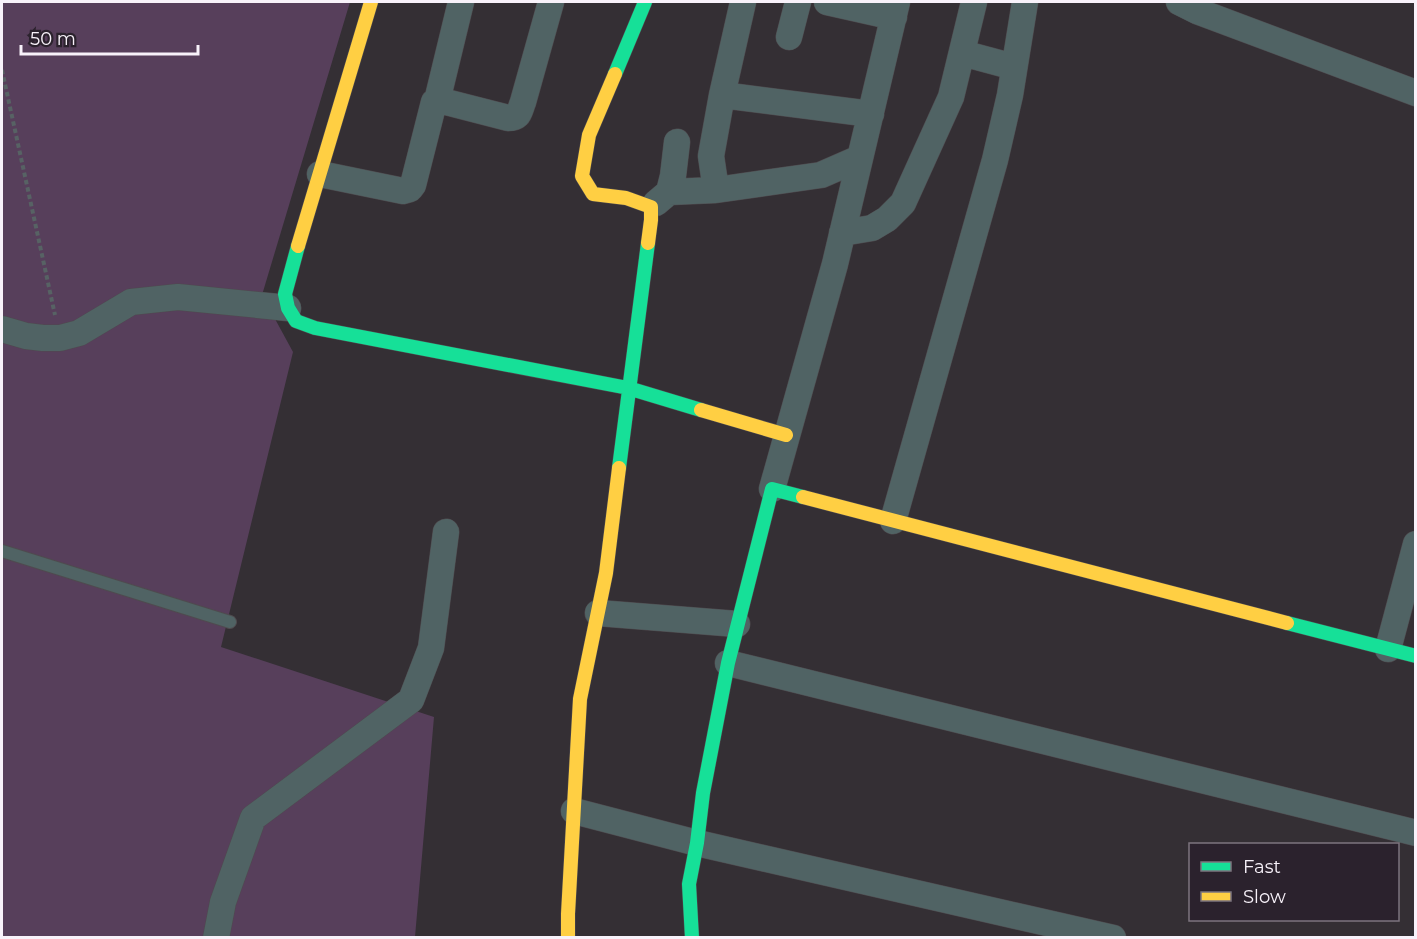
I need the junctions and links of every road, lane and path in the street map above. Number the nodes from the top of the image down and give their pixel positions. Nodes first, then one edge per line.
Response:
1 (371, 2) edge
2 (462, 2) edge
3 (551, 2) edge
4 (645, 2) edge
5 (743, 2) edge
6 (798, 2) edge
7 (827, 2) edge
8 (974, 2) edge
9 (1025, 2) edge
10 (1179, 2) edge
11 (853, 4) edge
12 (896, 9) edge
13 (789, 37) dead end
14 (962, 53) junction
15 (1014, 67) junction
16 (2, 70) edge
17 (1416, 93) edge
18 (722, 95) junction
19 (437, 100) junction
20 (871, 114) junction
21 (677, 142) dead end
22 (860, 158) junction
23 (320, 174) junction
24 (716, 190) junction
25 (660, 199) junction
26 (842, 233) junction
27 (288, 308) junction
28 (2, 329) edge
29 (60, 338) junction
30 (628, 388) junction
31 (786, 435) junction
32 (772, 489) junction
33 (893, 521) junction
34 (446, 532) dead end
35 (1416, 544) edge
36 (2, 551) edge
37 (598, 613) junction
38 (230, 622) dead end
39 (738, 624) junction
40 (1388, 649) junction
41 (1416, 656) edge
42 (728, 663) junction
43 (574, 811) junction
44 (1416, 833) edge
45 (697, 843) junction
46 (216, 938) edge
47 (568, 938) edge
48 (692, 938) edge
49 (1113, 938) edge

1 - 23 street
2 - 19 street
3 - 19 street
4 - 25 street
5 - 18 street
6 - 13 street
7 - 11 street
8 - 14 street
9 - 15 street
10 - 17 street
11 - 12 street
12 - 20 street
14 - 15 street
14 - 26 street
15 - 33 street
16 - 29 path
18 - 20 street
18 - 24 street
19 - 23 street
20 - 22 street
21 - 25 street
22 - 24 street
22 - 26 street
23 - 27 street
24 - 25 street
25 - 30 street
26 - 31 street
27 - 29 street
27 - 30 street
28 - 29 street
30 - 31 street
30 - 37 street
31 - 32 street
32 - 33 street
32 - 39 street
33 - 40 street
34 - 46 street
35 - 40 street
36 - 38 lane
37 - 39 street
37 - 43 street
39 - 42 street
40 - 41 street
42 - 44 street
42 - 45 street
43 - 45 street
43 - 47 street
45 - 48 street
45 - 49 street

